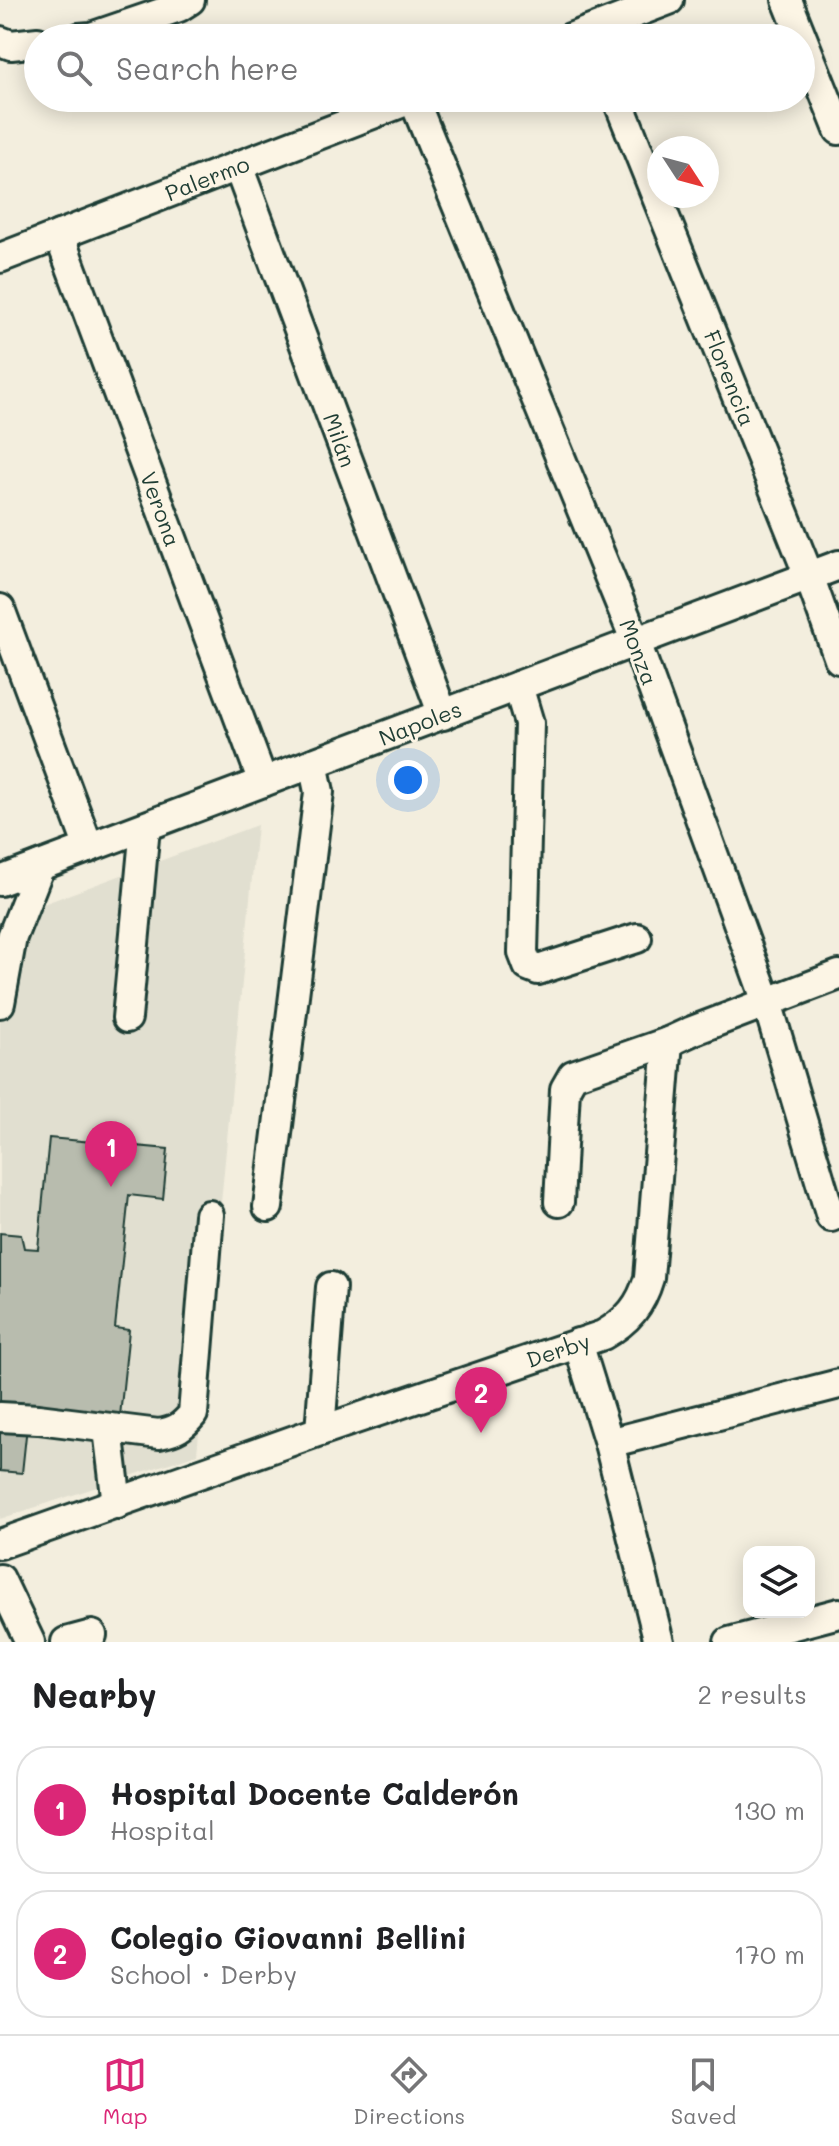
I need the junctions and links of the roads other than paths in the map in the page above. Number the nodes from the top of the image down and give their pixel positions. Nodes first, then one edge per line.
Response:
1 (190, 0) edge
2 (669, 0) edge
3 (787, 0) edge
4 (129, 24) edge
5 (611, 24) edge
6 (797, 24) edge
7 (0, 41) edge
8 (24, 44) edge
9 (815, 70) edge
10 (378, 112) edge
11 (420, 112) edge
12 (623, 112) edge
13 (839, 130) edge
14 (238, 166) junction
15 (59, 235) junction
16 (0, 258) edge
17 (839, 565) edge
18 (809, 576) junction
19 (0, 609) edge
20 (636, 642) junction
21 (839, 659) edge
22 (518, 686) junction
23 (443, 715) junction
24 (313, 763) junction
25 (263, 782) junction
26 (145, 827) junction
27 (89, 848) junction
28 (40, 866) junction
29 (0, 881) edge
30 (637, 938) dead end
31 (839, 975) edge
32 (1, 990) edge
33 (767, 1002) junction
34 (127, 1018) dead end
35 (668, 1042) junction
36 (559, 1202) dead end
37 (268, 1207) dead end
38 (209, 1215) dead end
39 (831, 1217) dead end
40 (331, 1287) dead end
41 (578, 1343) junction
42 (839, 1384) edge
43 (0, 1417) edge
44 (108, 1429) junction
45 (320, 1431) junction
46 (609, 1443) junction
47 (117, 1504) junction
48 (0, 1544) edge
49 (0, 1579) edge
50 (839, 1613) edge
51 (30, 1642) edge
52 (659, 1642) edge
53 (729, 1642) edge

1 - 4 street
2 - 5 street
3 - 6 street
7 - 8 street
9 - 13 street
10 - 14 street, Palermo
11 - 20 street, Monza
12 - 18 street, Florencia
14 - 15 street, Palermo
14 - 23 street, Milán
15 - 16 street, Palermo
15 - 25 street, Verona
17 - 18 street, Napoles
18 - 20 street, Napoles
18 - 21 street, Florencia
19 - 27 street
20 - 22 street, Napoles
20 - 33 street, Monza
22 - 23 street, Napoles
22 - 30 street
23 - 24 street, Napoles
24 - 25 street, Napoles
24 - 37 street
25 - 26 street, Napoles
26 - 27 street, Napoles
26 - 34 street
27 - 28 street, Napoles
28 - 29 street, Napoles
28 - 32 street
31 - 33 street
33 - 35 street
33 - 39 street, Monza
35 - 36 street
35 - 41 street, Derby
38 - 44 street
40 - 45 street
41 - 45 street, Derby
41 - 46 street
42 - 46 street
43 - 44 street
44 - 47 street
45 - 47 street, Derby
46 - 52 street
47 - 48 street, Derby
49 - 51 street
50 - 53 street

